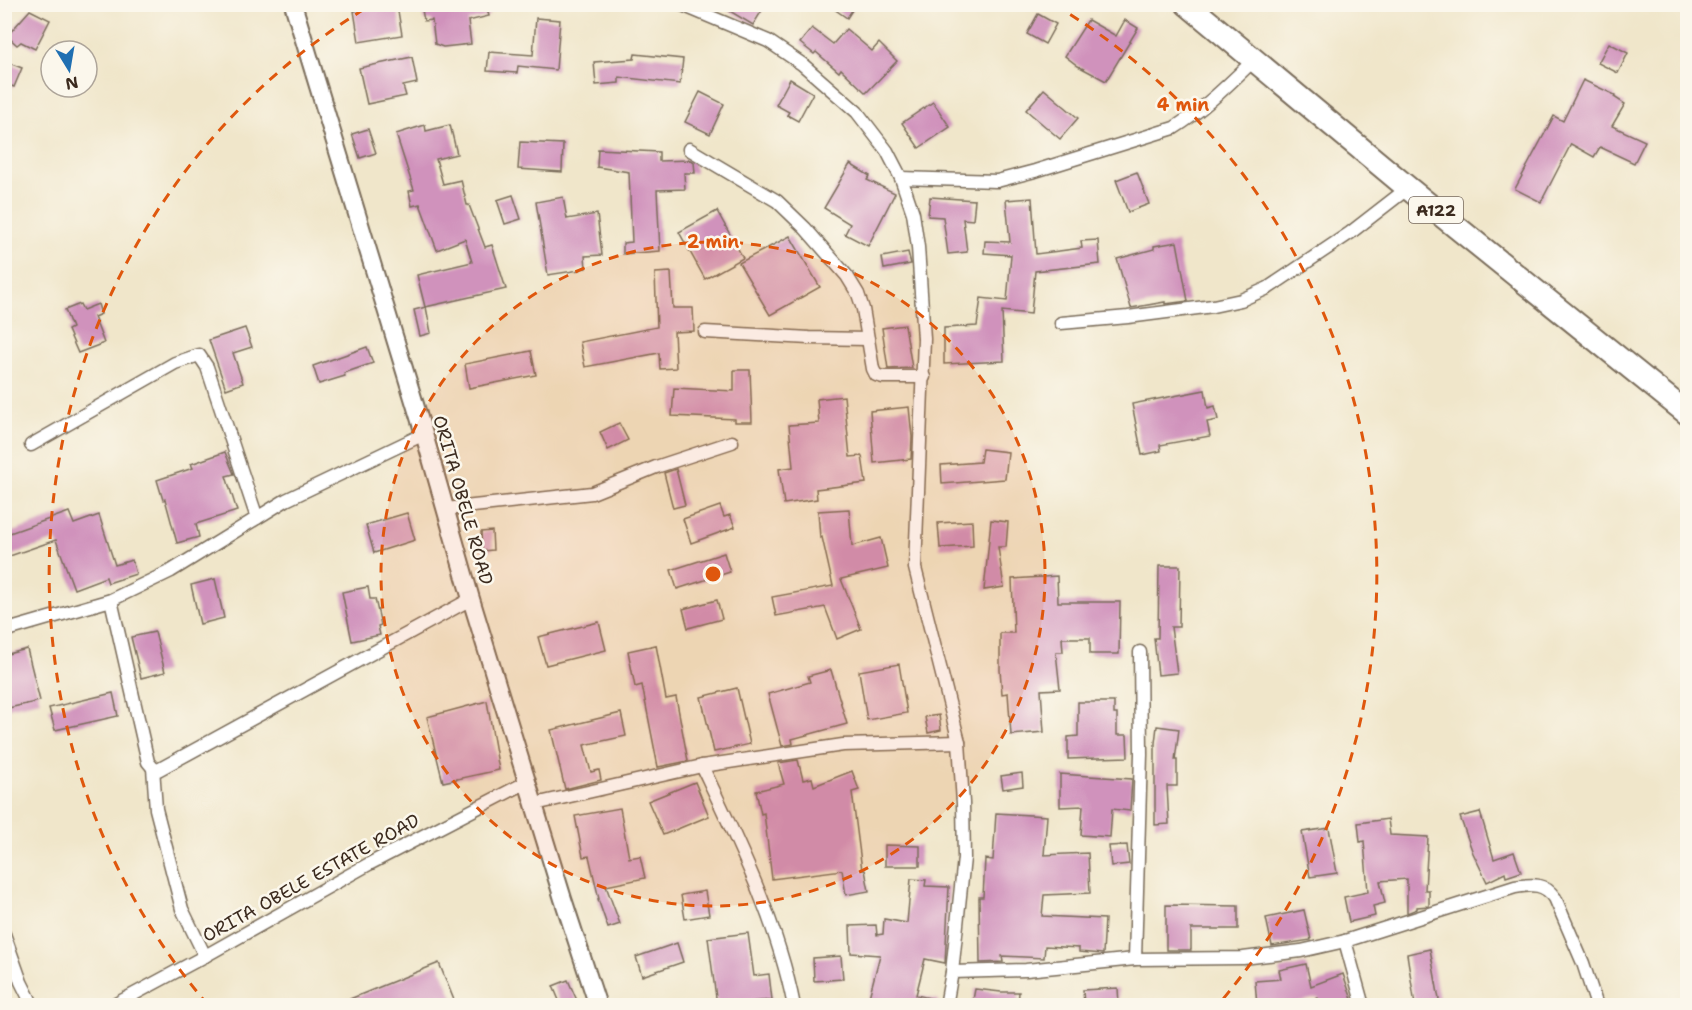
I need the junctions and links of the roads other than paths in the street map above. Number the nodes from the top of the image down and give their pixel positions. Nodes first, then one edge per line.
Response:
1 (293, 4) edge
2 (680, 4) edge
3 (1187, 4) edge
4 (1255, 59) junction
5 (689, 149) dead end
6 (901, 178) junction
7 (1408, 188) junction
8 (1061, 323) dead end
9 (705, 332) dead end
10 (868, 339) junction
11 (924, 376) junction
12 (1688, 414) edge
13 (424, 434) junction
14 (732, 442) dead end
15 (31, 445) dead end
16 (446, 509) junction
17 (257, 518) junction
18 (471, 599) junction
19 (111, 600) junction
20 (4, 631) edge
21 (1140, 652) dead end
22 (959, 742) junction
23 (702, 766) junction
24 (153, 768) junction
25 (527, 782) junction
26 (535, 804) junction
27 (4, 934) edge
28 (1345, 941) junction
29 (206, 956) junction
30 (1135, 959) junction
31 (952, 972) junction
32 (33, 1005) edge
33 (112, 1005) edge
34 (598, 1005) edge
35 (794, 1005) edge
36 (946, 1005) edge
37 (1363, 1005) edge
38 (1597, 1005) edge

1 - 13 main road, ORITA OBELE ROAD
2 - 6 street
3 - 4 highway, A122
4 - 6 street
4 - 7 highway, A122
5 - 10 street
6 - 11 street
7 - 8 street
7 - 12 highway, A122
9 - 10 street
10 - 11 street
11 - 22 street
13 - 16 main road, ORITA OBELE ROAD
13 - 17 street
14 - 16 street
15 - 17 street
16 - 18 main road, ORITA OBELE ROAD
17 - 19 street
18 - 24 street
18 - 25 main road, ORITA OBELE ROAD
19 - 20 street
19 - 24 street
21 - 30 street
22 - 23 street
22 - 31 street
23 - 26 street
23 - 35 street
24 - 29 street
25 - 26 main road, ORITA OBELE ROAD
25 - 29 street, ORITA OBELE ESTATE ROAD
26 - 34 main road, ORITA OBELE ROAD
27 - 32 street
28 - 30 street
28 - 37 street
28 - 38 street
29 - 33 street, ORITA OBELE ESTATE ROAD
30 - 31 street
31 - 36 street

